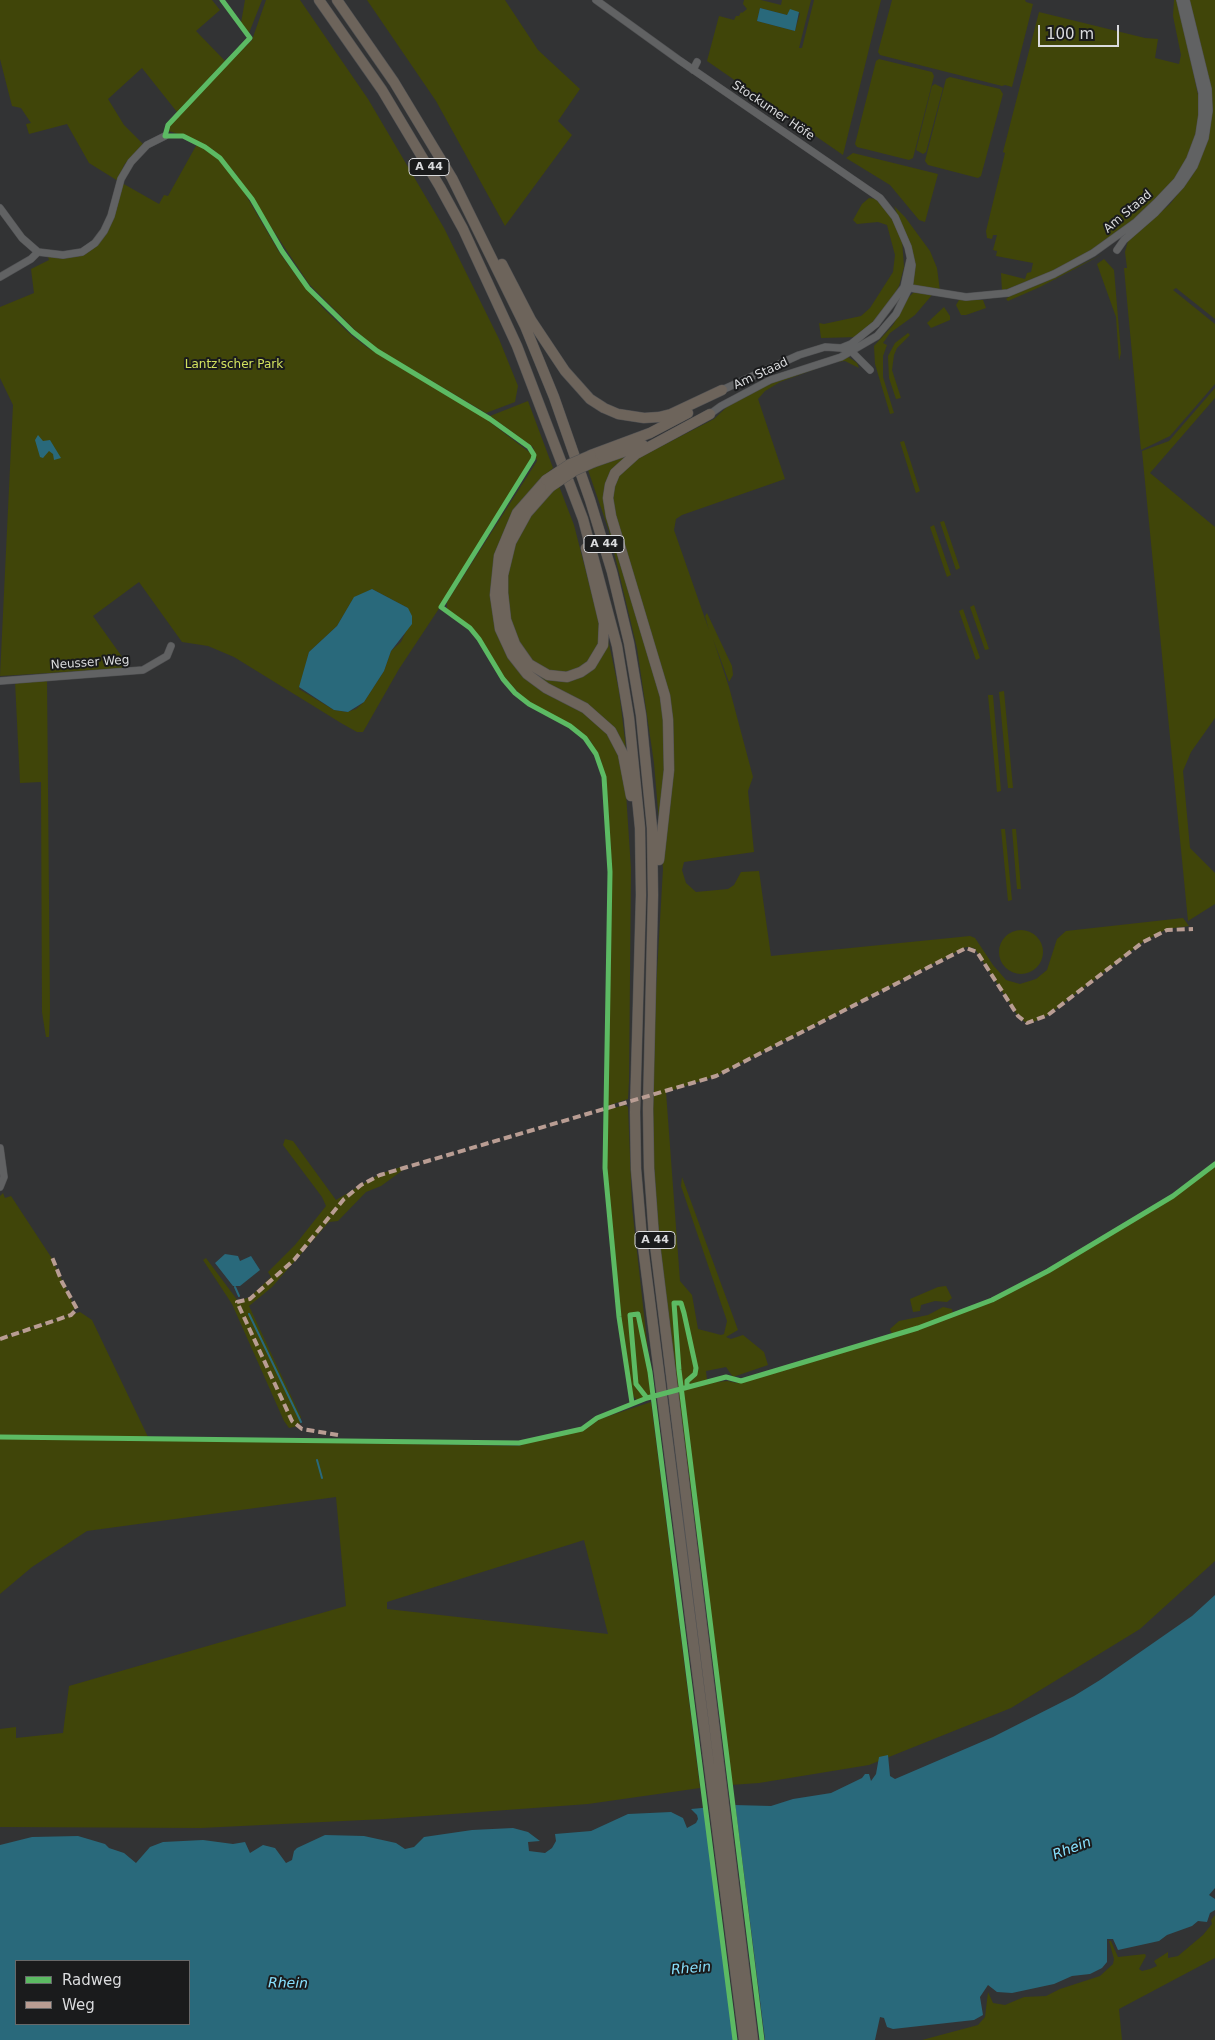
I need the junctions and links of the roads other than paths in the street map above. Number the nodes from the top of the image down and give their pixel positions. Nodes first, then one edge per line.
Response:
1 (319, 0) edge
2 (337, 0) edge
3 (596, 0) edge
4 (1180, 0) edge
5 (1186, 0) edge
6 (696, 62) dead end
7 (693, 70) junction
8 (165, 136) dead end
9 (0, 208) edge
10 (476, 224) junction
11 (1117, 250) dead end
12 (38, 252) junction
13 (910, 260) junction
14 (0, 276) edge
15 (911, 278) junction
16 (906, 287) junction
17 (918, 289) junction
18 (841, 348) junction
19 (852, 352) junction
20 (870, 370) dead end
21 (722, 390) junction
22 (710, 414) joint
23 (659, 440) junction
24 (593, 458) junction
25 (548, 483) junction
26 (583, 519) junction
27 (171, 646) dead end
28 (0, 681) edge
29 (641, 863) junction
30 (653, 885) junction
31 (0, 1148) edge
32 (1, 1185) edge
33 (744, 2040) edge
34 (753, 2040) edge

1 - 26 highway, A 44
2 - 10 highway, A 44
3 - 7 street, Stockumer Höfe
4 - 17 street, Am Staad
5 - 11 street, Am Staad
6 - 7 street
7 - 13 street, Stockumer Höfe
8 - 12 street
9 - 12 street
10 - 21 highway
10 - 30 highway, A 44
12 - 14 street
13 - 15 street, Stockumer Höfe
13 - 16 street, Stockumer Höfe
15 - 16 street, Stockumer Höfe
15 - 17 street, Stockumer Höfe
16 - 17 street, Am Staad
16 - 18 street, Am Staad
16 - 19 street, Am Staad
18 - 19 street, Am Staad
18 - 21 street, Am Staad
19 - 20 street, Am Staad
19 - 22 street, Am Staad
21 - 24 highway
22 - 23 highway
23 - 24 highway
23 - 30 highway
24 - 25 highway, bridge
25 - 26 highway
25 - 29 highway
26 - 29 highway, A 44
27 - 28 street, Neusser Weg
29 - 33 highway, A 44
30 - 34 highway, A 44
31 - 32 street

